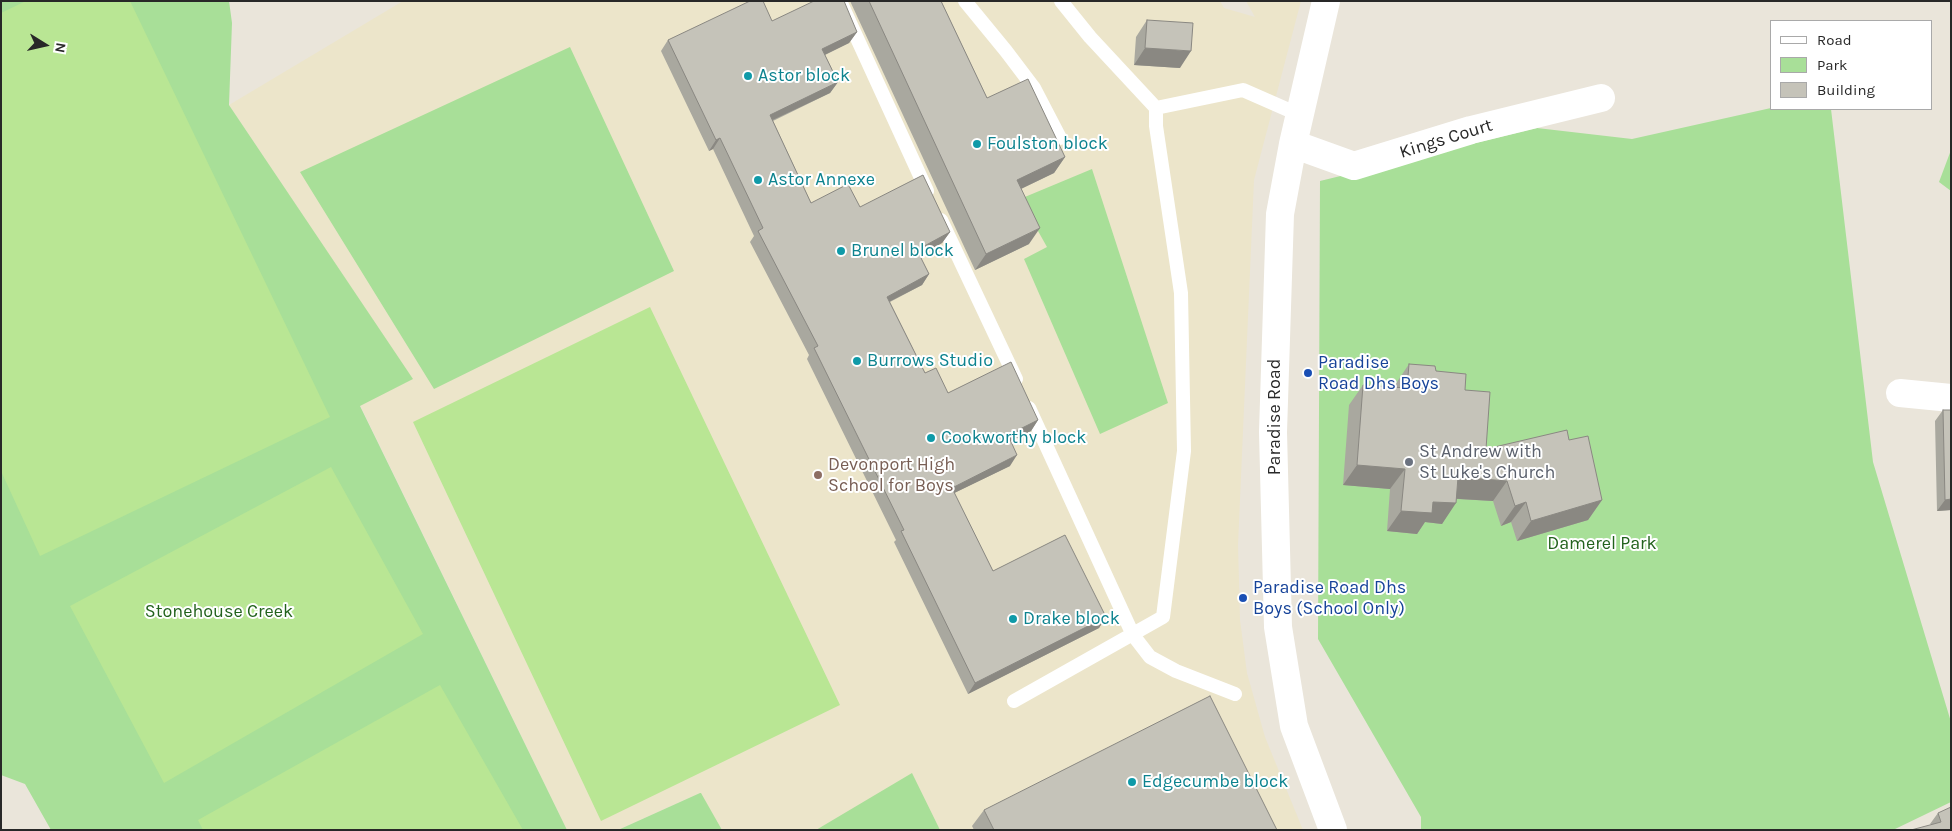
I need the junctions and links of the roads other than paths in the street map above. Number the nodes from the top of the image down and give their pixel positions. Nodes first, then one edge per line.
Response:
1 (840, 1) edge
2 (965, 1) edge
3 (1061, 1) edge
4 (1326, 1) edge
5 (1602, 98) dead end
6 (1156, 108) junction
7 (1300, 115) junction
8 (1060, 138) dead end
9 (1293, 144) junction
10 (1900, 394) dead end
11 (1951, 398) edge
12 (1133, 635) junction
13 (1235, 694) dead end
14 (1014, 701) dead end
15 (1333, 830) edge

1 - 12 lane
2 - 8 lane
3 - 6 lane
4 - 7 street, Paradise Road
5 - 9 street, Kings Court
6 - 7 lane
6 - 12 lane
7 - 9 street, Paradise Road
9 - 15 street, Paradise Road
10 - 11 street
12 - 13 lane
12 - 14 lane

